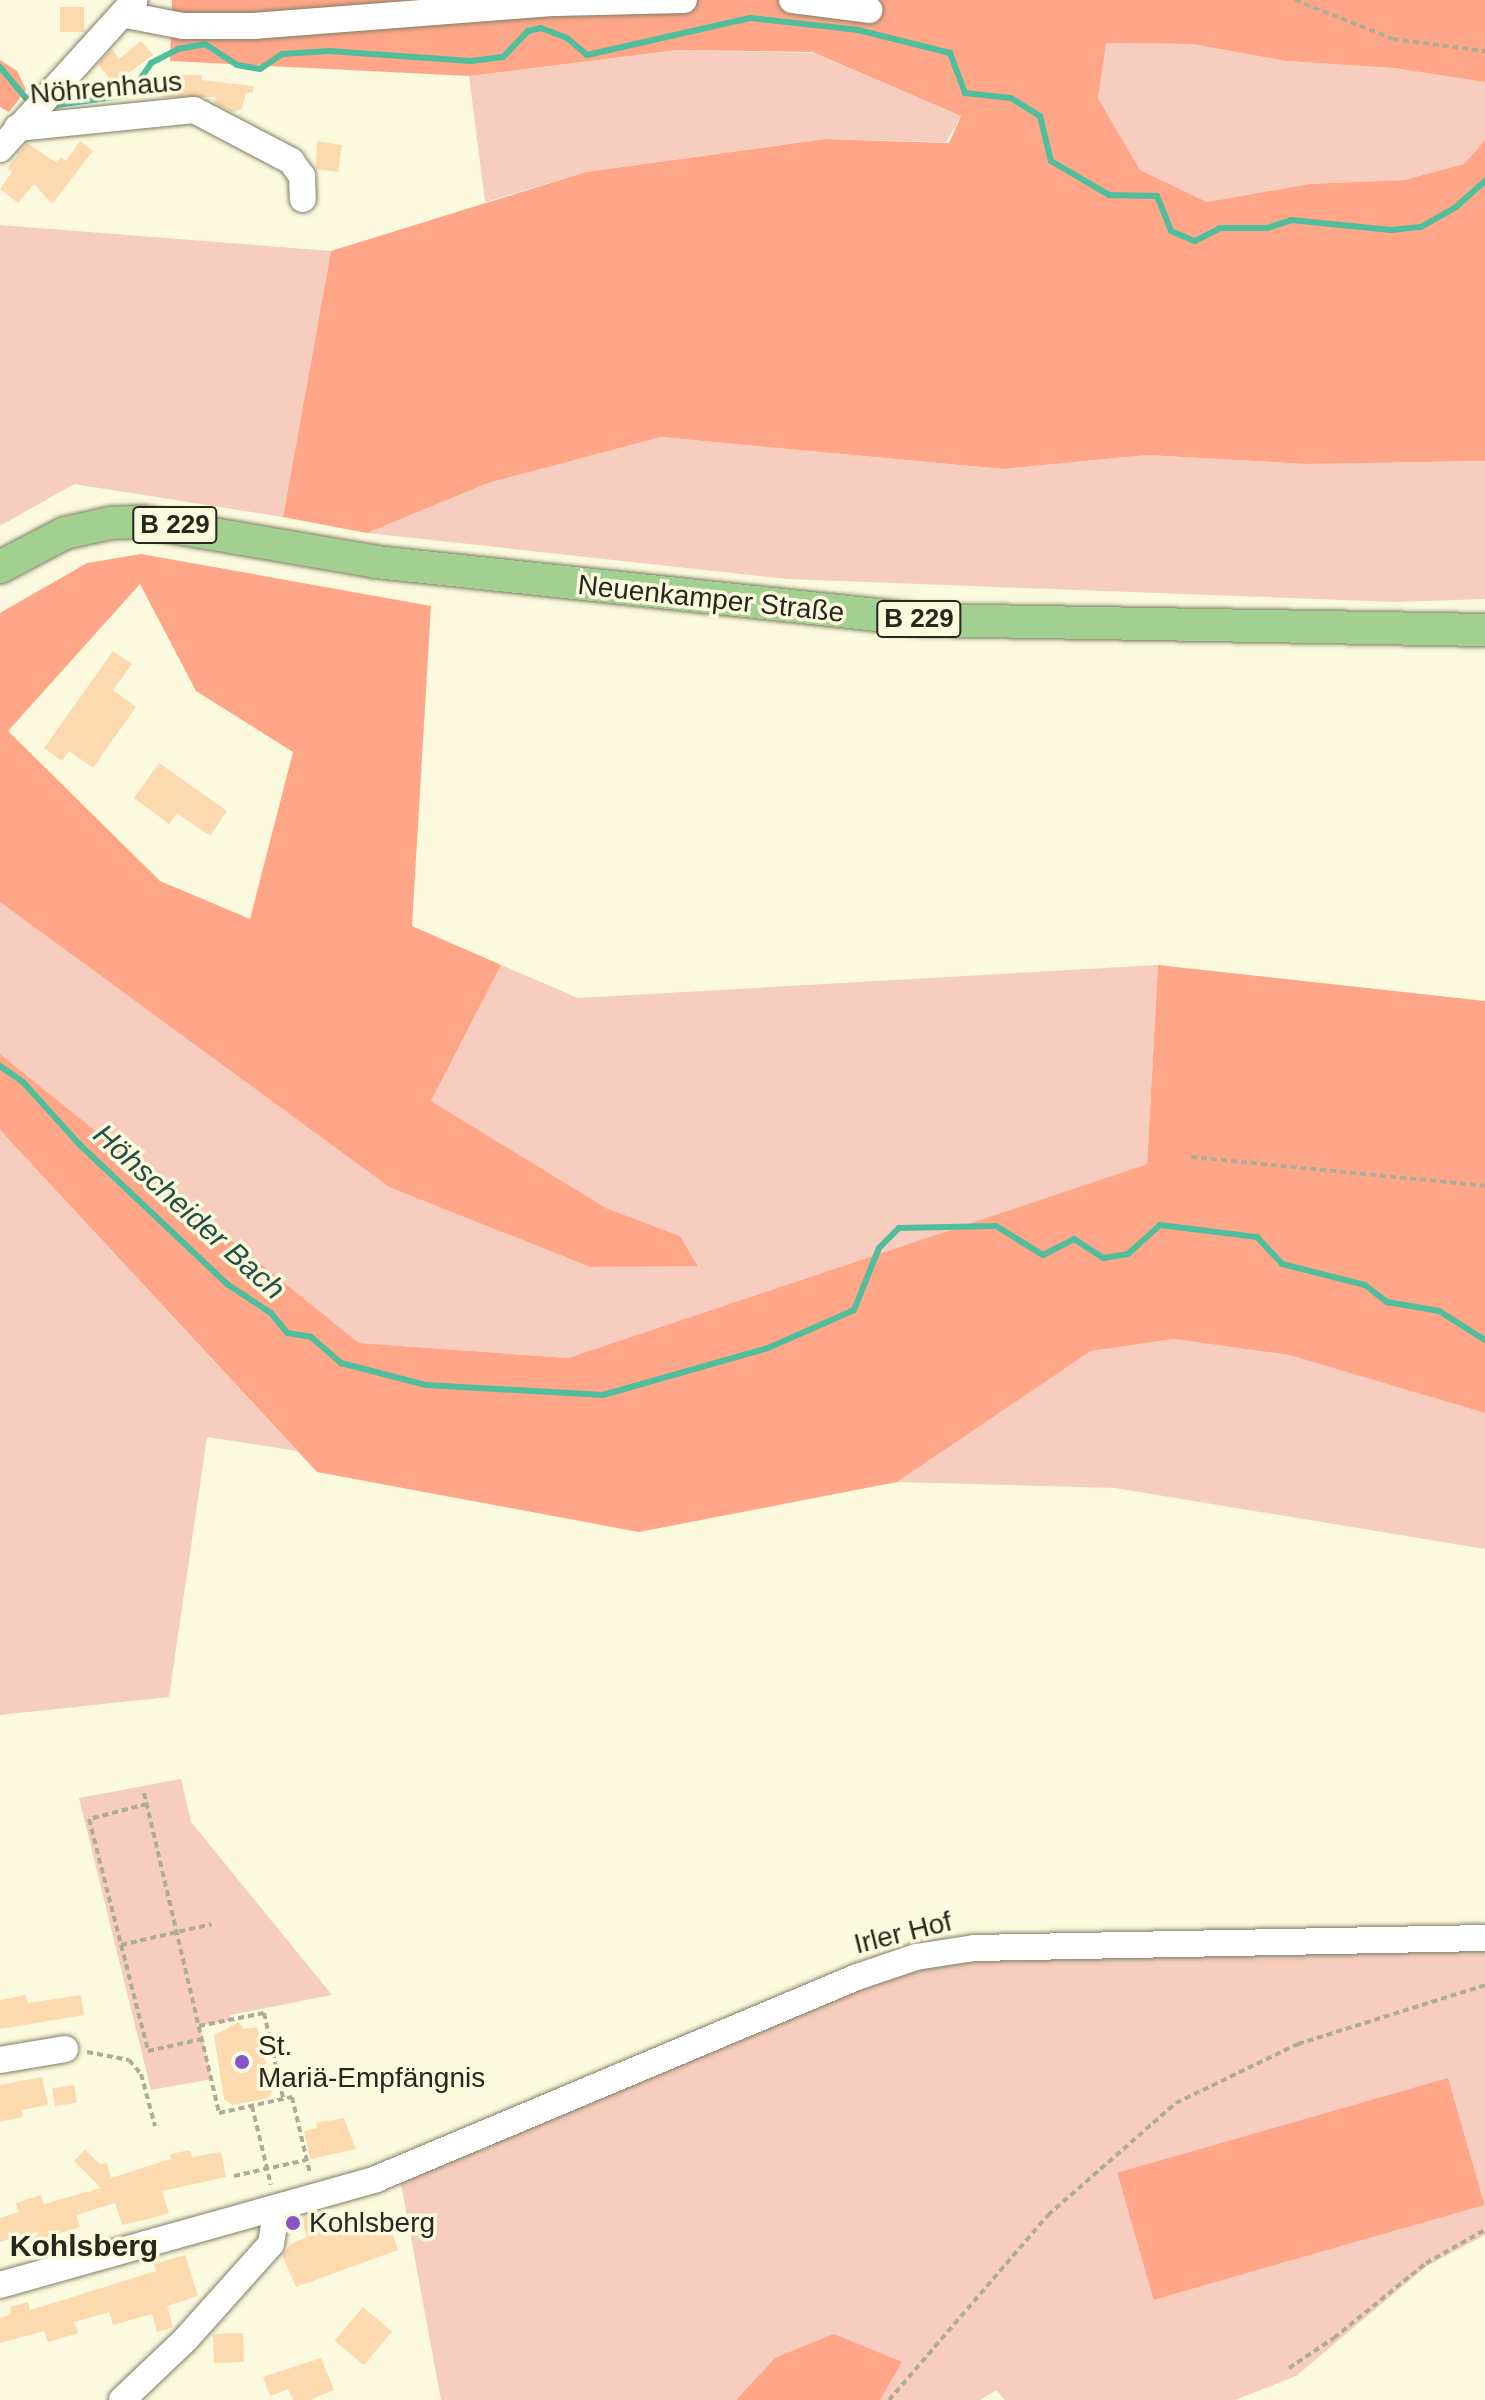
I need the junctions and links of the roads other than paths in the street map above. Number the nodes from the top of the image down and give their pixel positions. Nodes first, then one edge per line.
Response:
1 (684, 0) edge
2 (792, 0) edge
3 (130, 7) edge
4 (869, 10) dead end
5 (24, 120) junction
6 (0, 149) edge
7 (303, 199) dead end
8 (0, 567) edge
9 (1485, 630) edge
10 (1485, 1938) edge
11 (65, 2049) road end
12 (0, 2060) edge
13 (277, 2207) junction
14 (0, 2285) edge
15 (122, 2400) edge

1 - 3 street
2 - 4 street
3 - 5 street
5 - 6 street
5 - 7 street, Nöhrenhaus
8 - 9 main road, Neuenkamper Straße / B 229
10 - 13 street, Irler Hof
11 - 12 street
13 - 14 street, Irler Hof
13 - 15 street

